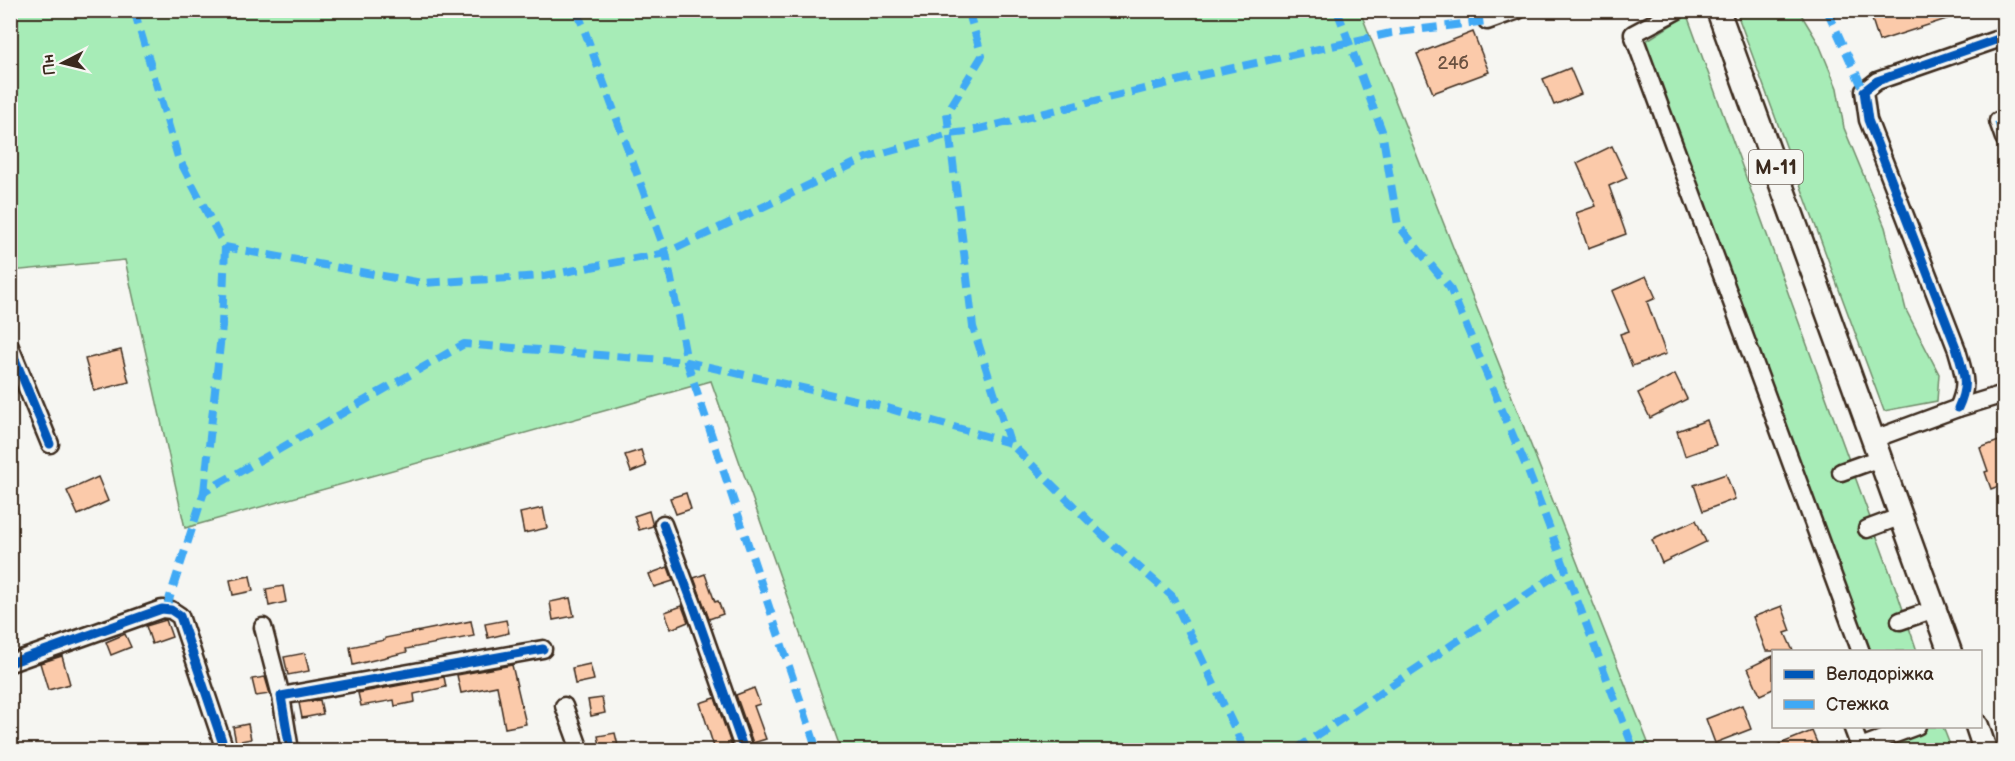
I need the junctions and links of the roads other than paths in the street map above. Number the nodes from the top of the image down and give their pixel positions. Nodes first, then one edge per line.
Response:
1 (1518, 10) edge
2 (1678, 10) edge
3 (1718, 10) edge
4 (1487, 21) dead end
5 (2004, 37) edge
6 (1998, 121) dead end
7 (2004, 138) edge
8 (10, 347) edge
9 (2004, 394) edge
10 (1958, 408) junction
11 (50, 444) dead end
12 (1877, 448) junction
13 (1841, 472) dead end
14 (1902, 516) junction
15 (663, 524) dead end
16 (1867, 529) dead end
17 (1935, 609) junction
18 (1900, 621) dead end
19 (263, 627) dead end
20 (543, 649) dead end
21 (1861, 650) edge
22 (1950, 650) edge
23 (10, 663) edge
24 (280, 696) junction
25 (564, 706) dead end
26 (1853, 728) edge
27 (1913, 728) edge
28 (1978, 728) edge
29 (1893, 737) edge
30 (225, 750) edge
31 (290, 750) edge
32 (580, 750) edge
33 (744, 750) edge
34 (1985, 750) edge

1 - 4 street
2 - 21 street
3 - 12 highway, М-11
5 - 10 street
6 - 7 street
8 - 11 street
9 - 10 street
10 - 12 street
12 - 13 street
12 - 14 highway, М-11
14 - 16 street
14 - 17 highway, М-11
15 - 33 street
17 - 18 street
17 - 22 highway, М-11
19 - 24 street
20 - 24 street
23 - 30 street
24 - 31 street
25 - 32 street
26 - 29 street
27 - 29 street
28 - 34 highway

